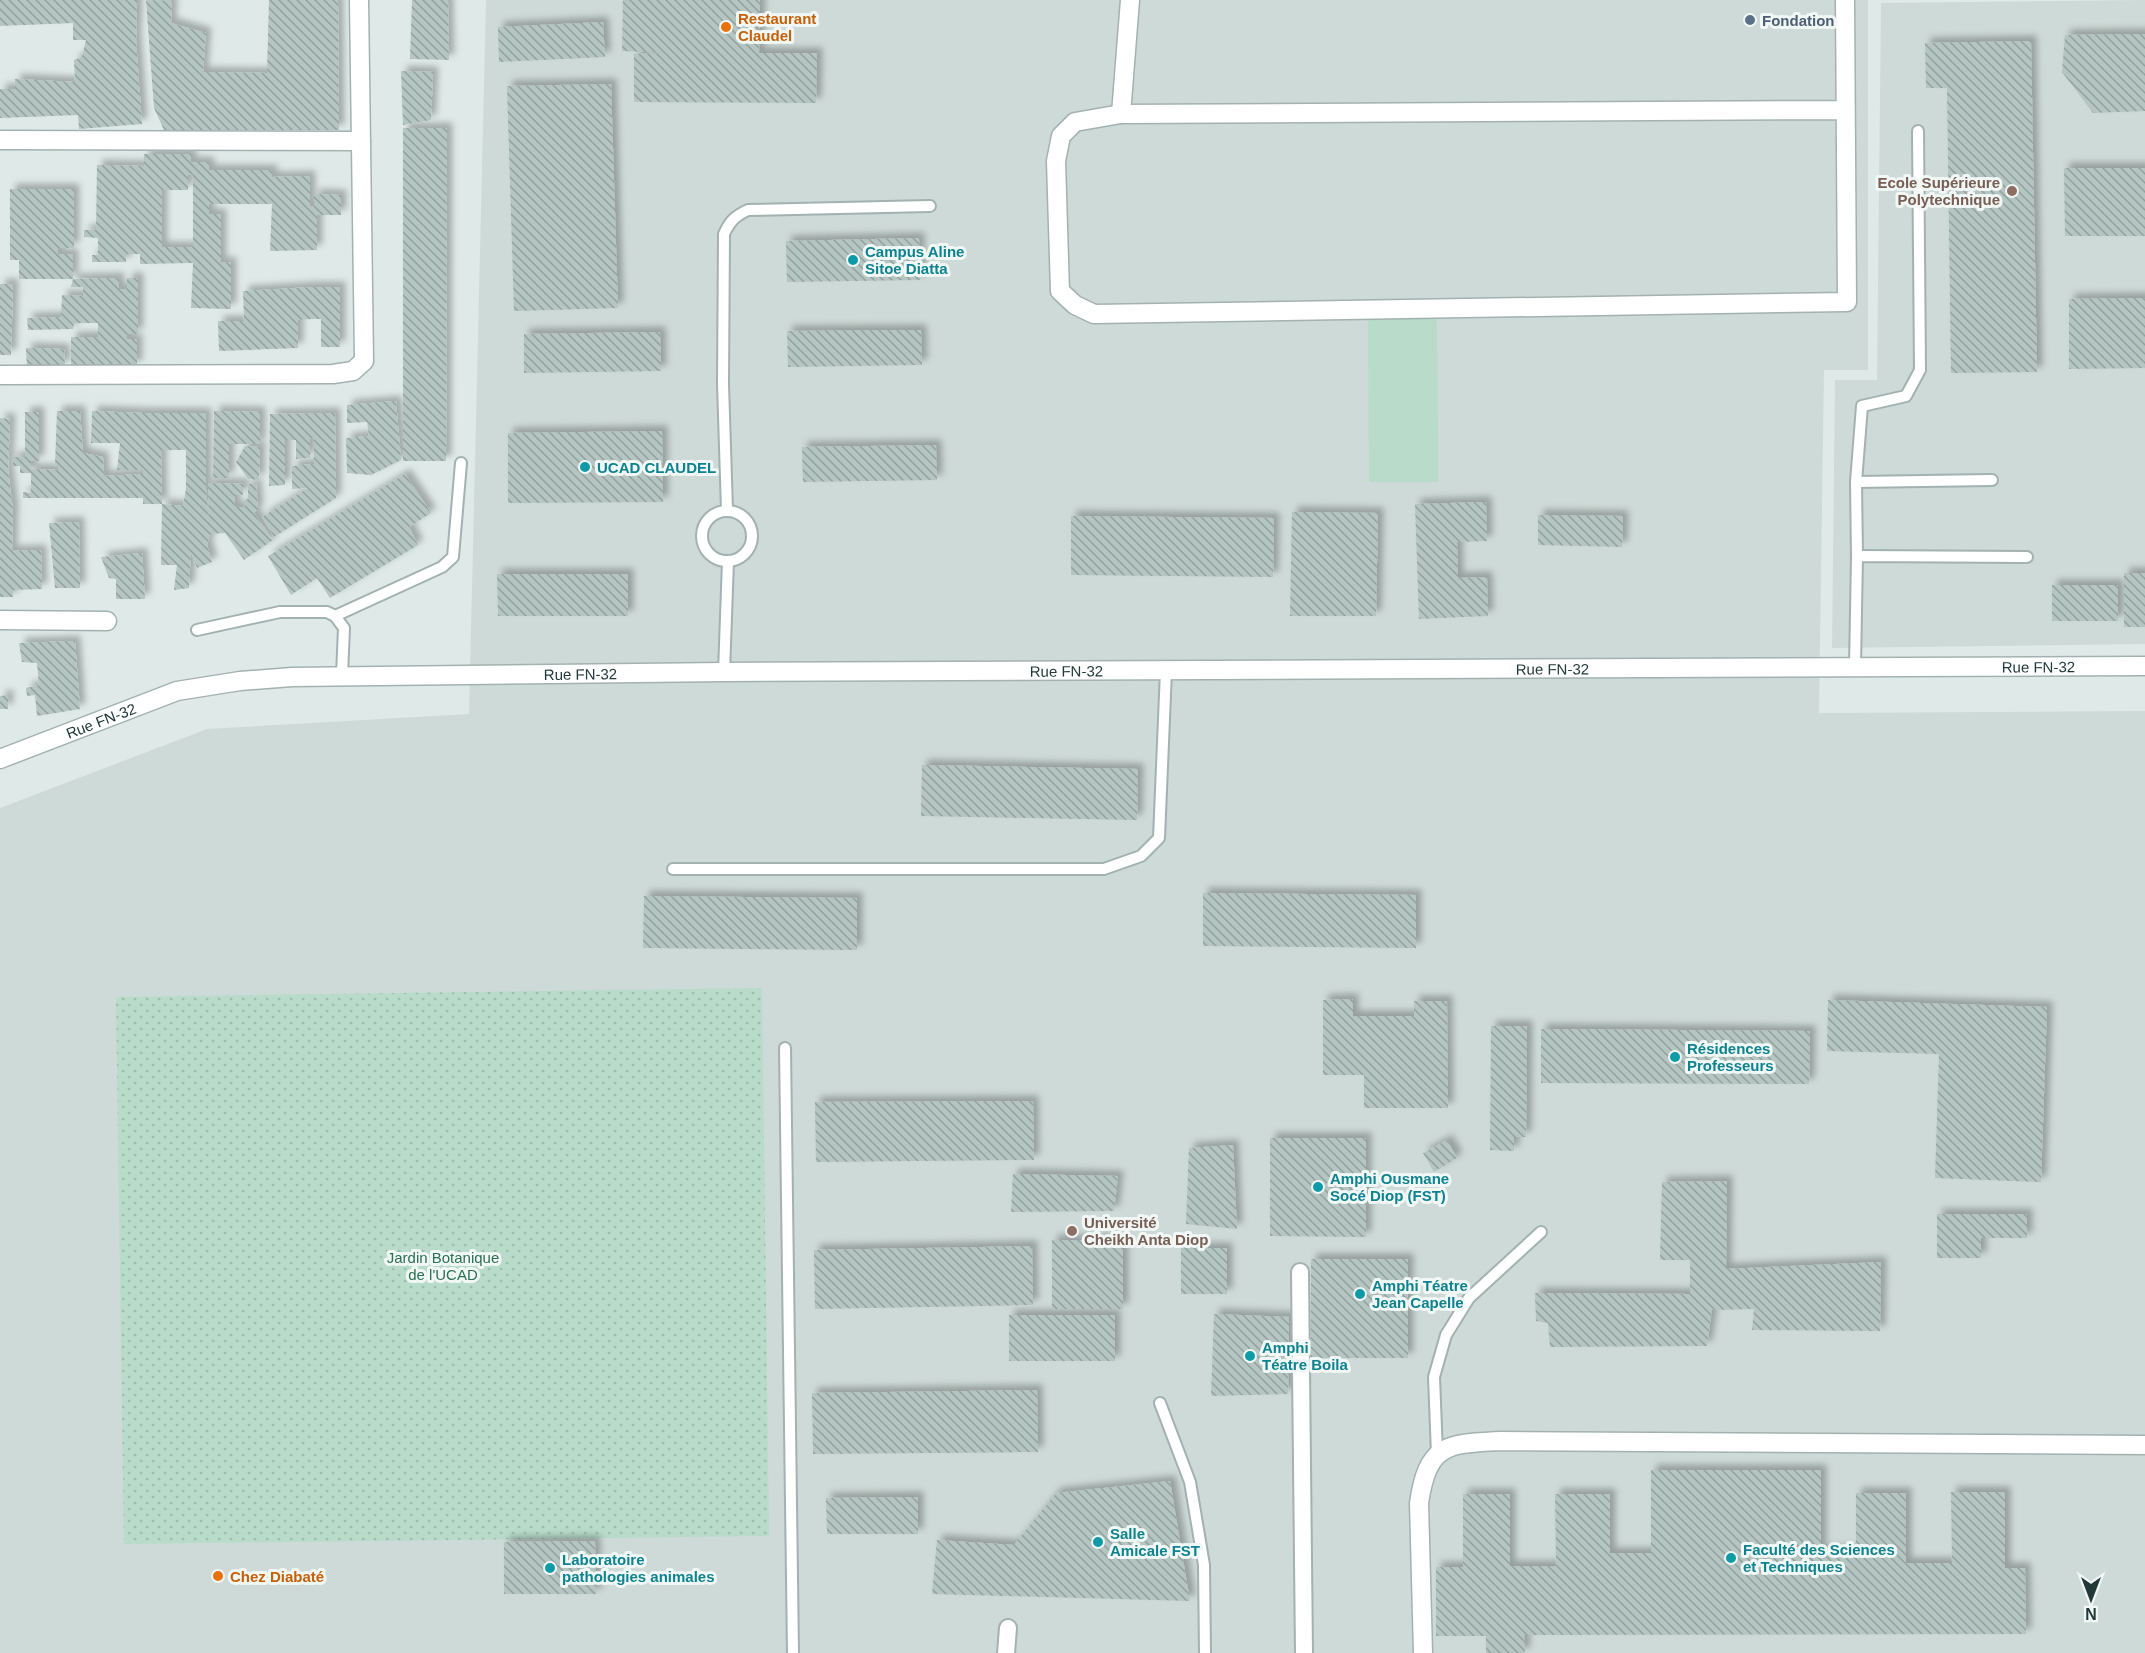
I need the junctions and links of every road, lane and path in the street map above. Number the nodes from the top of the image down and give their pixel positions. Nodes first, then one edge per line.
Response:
1 (359, 0) edge
2 (1130, 0) edge
3 (1845, 0) edge
4 (1845, 110) junction
5 (1121, 114) junction
6 (1918, 130) dead end
7 (0, 140) edge
8 (361, 141) junction
9 (930, 206) dead end
10 (0, 375) edge
11 (461, 463) dead end
12 (1992, 480) dead end
13 (1856, 482) junction
14 (727, 510) junction
15 (1857, 556) junction
16 (2027, 557) dead end
17 (728, 561) junction
18 (335, 616) junction
19 (0, 620) edge
20 (107, 621) dead end
21 (197, 630) dead end
22 (2145, 666) edge
23 (1855, 667) junction
24 (1166, 670) junction
25 (724, 672) junction
26 (342, 675) junction
27 (0, 759) edge
28 (673, 869) dead end
29 (785, 1048) dead end
30 (1541, 1232) dead end
31 (1300, 1272) dead end
32 (1160, 1403) dead end
33 (2145, 1445) edge
34 (1437, 1454) junction
35 (1008, 1628) dead end
36 (794, 1653) edge
37 (1006, 1653) edge
38 (1205, 1653) edge
39 (1304, 1653) edge
40 (1423, 1653) edge

1 - 8 street
2 - 5 street
3 - 4 street
4 - 5 street
4 - 5 street
6 - 13 lane
7 - 8 street
8 - 10 street
9 - 14 lane
11 - 18 lane
12 - 13 lane
13 - 15 lane
14 - 17 lane
14 - 17 lane
15 - 16 lane
15 - 23 lane
17 - 25 lane
18 - 21 lane
18 - 26 lane
19 - 20 street
22 - 23 street, Rue FN-32
23 - 24 street, Rue FN-32
24 - 25 street, Rue FN-32
24 - 28 lane
25 - 26 street, Rue FN-32
26 - 27 street, Rue FN-32
29 - 36 lane
30 - 34 lane
31 - 39 street
32 - 38 lane
33 - 34 street
34 - 40 street
35 - 37 street

